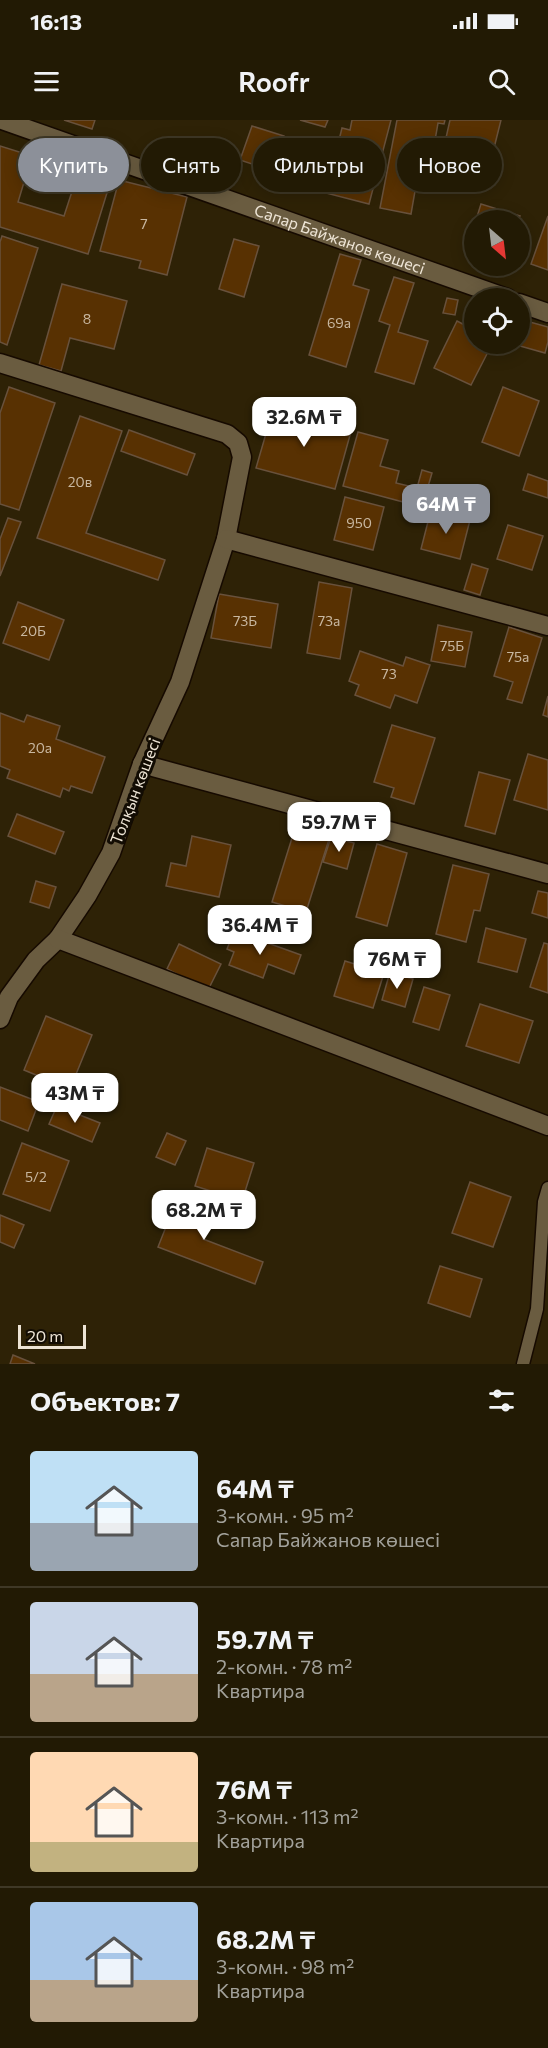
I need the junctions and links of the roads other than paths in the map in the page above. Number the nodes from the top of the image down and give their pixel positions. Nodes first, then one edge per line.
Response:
1 (2, 120) edge
2 (479, 288) edge
3 (530, 307) edge
4 (548, 313) edge
5 (0, 363) edge
6 (226, 538) junction
7 (548, 626) edge
8 (142, 764) junction
9 (548, 874) edge
10 (58, 939) junction
11 (0, 1019) edge
12 (548, 1126) edge
13 (548, 1188) edge
14 (523, 1364) edge

1 - 2 street, Сапар Байжанов көшесі
3 - 4 street
5 - 6 street, Толқын көшесі
6 - 7 street
6 - 8 street, Толқын көшесі
8 - 9 street
8 - 10 street, Толқын көшесі
10 - 11 street, Толқын көшесі
10 - 12 street
13 - 14 lane

